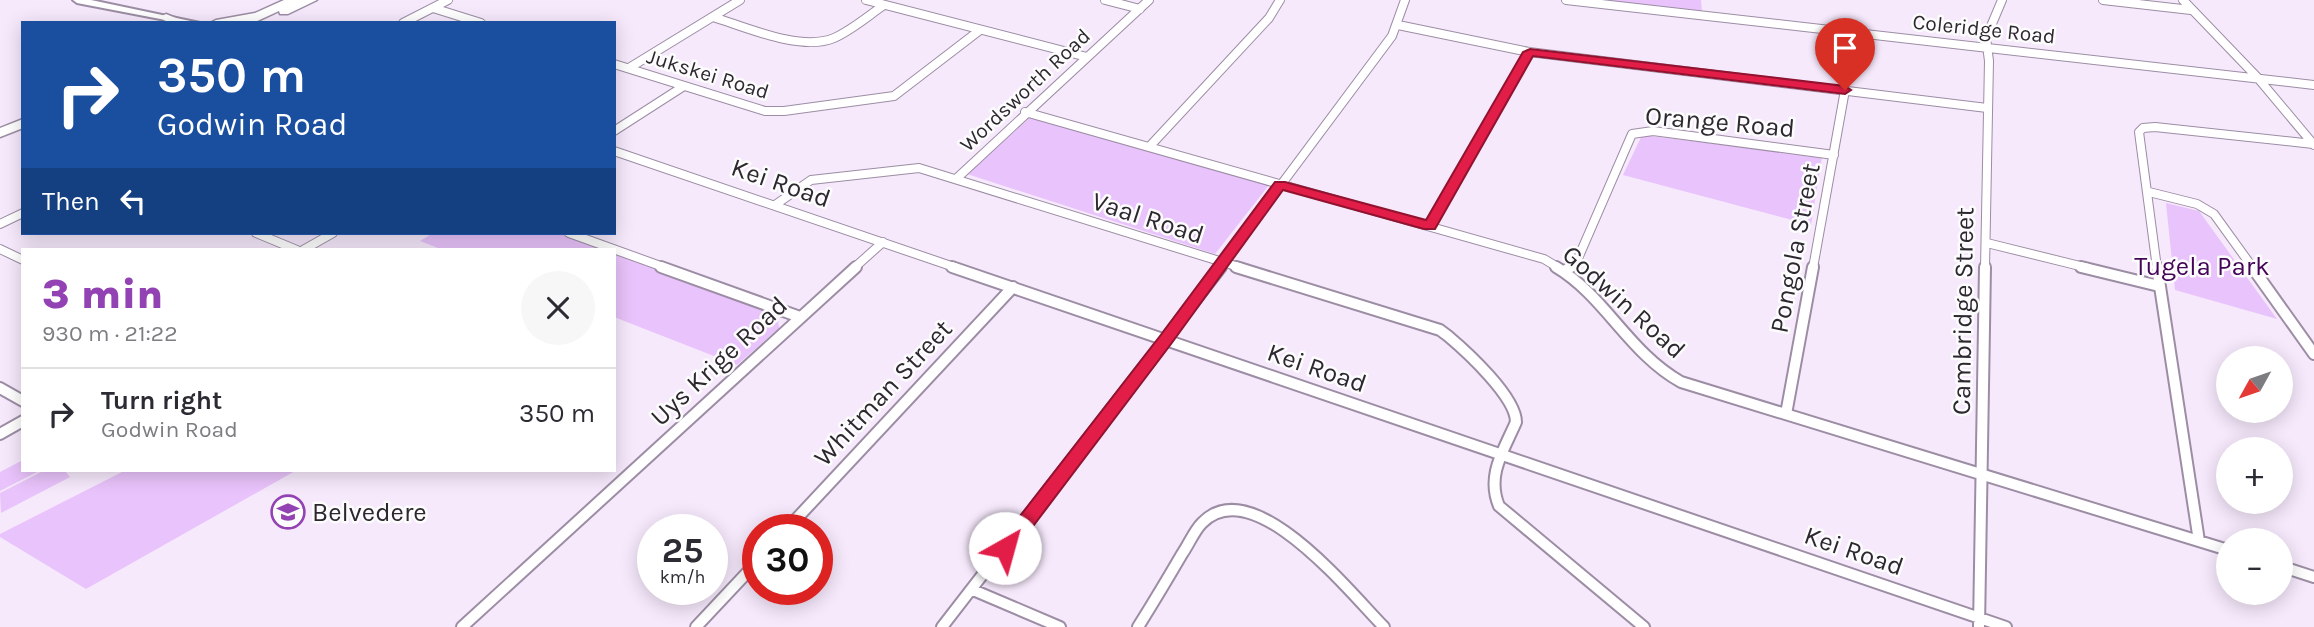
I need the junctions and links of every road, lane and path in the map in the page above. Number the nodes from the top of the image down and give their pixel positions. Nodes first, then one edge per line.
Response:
1 (77, 0) edge
2 (293, 0) edge
3 (311, 0) edge
4 (448, 0) edge
5 (740, 0) edge
6 (866, 0) edge
7 (1105, 0) edge
8 (1149, 0) edge
9 (1280, 0) edge
10 (1405, 0) edge
11 (1566, 0) edge
12 (2002, 0) edge
13 (2104, 0) edge
14 (2183, 0) edge
15 (884, 5) junction
16 (433, 8) junction
17 (1140, 9) junction
18 (2190, 10) junction
19 (166, 17) junction
20 (265, 17) edge
21 (713, 17) junction
22 (175, 21) edge
23 (186, 21) edge
24 (232, 21) edge
25 (278, 21) edge
26 (407, 21) edge
27 (475, 21) edge
28 (1398, 25) junction
29 (980, 30) junction
30 (1987, 47) junction
31 (1530, 52) junction
32 (1087, 57) junction
33 (616, 65) edge
34 (629, 68) junction
35 (2257, 77) junction
36 (2314, 85) edge
37 (684, 86) junction
38 (1845, 90) junction
39 (1987, 108) junction
40 (1025, 112) junction
41 (21, 123) edge
42 (616, 130) edge
43 (0, 133) edge
44 (21, 133) edge
45 (0, 143) edge
46 (2313, 145) edge
47 (1150, 146) junction
48 (616, 152) edge
49 (1834, 155) junction
50 (956, 179) junction
51 (1280, 185) junction
52 (2149, 192) junction
53 (775, 205) junction
54 (21, 213) edge
55 (0, 224) edge
56 (1430, 226) junction
57 (261, 235) edge
58 (329, 235) edge
59 (574, 235) edge
60 (883, 242) junction
61 (1987, 243) junction
62 (292, 248) edge
63 (307, 248) edge
64 (610, 248) edge
65 (0, 249) edge
66 (616, 250) edge
67 (21, 259) edge
68 (1222, 263) junction
69 (1564, 271) junction
70 (2159, 286) junction
71 (1013, 288) junction
72 (800, 317) junction
73 (1166, 340) junction
74 (2314, 354) edge
75 (0, 388) edge
76 (21, 400) edge
77 (1786, 414) junction
78 (21, 422) edge
79 (0, 434) edge
80 (1502, 455) junction
81 (1981, 475) junction
82 (801, 514) edge
83 (2199, 541) junction
84 (2216, 546) edge
85 (2293, 570) edge
86 (2314, 577) edge
87 (742, 578) edge
88 (973, 590) junction
89 (1979, 623) edge
90 (462, 627) edge
91 (696, 627) edge
92 (942, 627) edge
93 (1059, 627) edge
94 (1138, 627) edge
95 (1384, 627) edge
96 (1644, 627) edge
97 (2006, 627) edge

1 - 19 street
2 - 20 main road
3 - 20 main road
3 - 25 main road
4 - 16 street
5 - 21 street
6 - 15 street
7 - 17 street
8 - 17 street, Wordsworth Road
9 - 47 street
10 - 28 street
11 - 30 street, Coleridge Road
12 - 30 street, Cambridge Street
13 - 18 street
14 - 18 street
15 - 21 street
15 - 29 street
16 - 26 street
16 - 27 street
17 - 32 street, Wordsworth Road
18 - 35 street
19 - 22 main road
19 - 23 street
20 - 24 main road
21 - 34 street
28 - 31 street
28 - 51 street
29 - 32 street
29 - 37 street, Jukskei Road
30 - 35 street, Coleridge Road
30 - 39 street, Cambridge Street
31 - 38 street
31 - 56 street
32 - 40 street, Wordsworth Road
33 - 34 street, Jukskei Road
34 - 37 street, Jukskei Road
35 - 36 street, Coleridge Road
35 - 46 street
37 - 42 street
38 - 39 street
38 - 49 street, Pongola Street
39 - 61 street, Cambridge Street
40 - 47 street, Godwin Road
40 - 50 street, Wordsworth Road
41 - 43 main road
44 - 45 main road
46 - 52 street
47 - 51 street, Godwin Road
48 - 53 street, Kei Road
49 - 69 street, Orange Road
49 - 77 street, Pongola Street
50 - 53 street, Vaal Road
50 - 68 street, Vaal Road
51 - 56 street, Godwin Road
51 - 68 street
52 - 70 street
52 - 74 street
53 - 60 street, Kei Road
54 - 55 street
56 - 69 street, Godwin Road
57 - 62 street
58 - 63 street
59 - 64 street
60 - 71 street, Kei Road
60 - 72 street, Uys Krige Road
61 - 70 street
61 - 81 street, Cambridge Street
65 - 67 street
66 - 72 street
68 - 73 street
68 - 80 street, Vaal Road
69 - 77 street, Godwin Road
70 - 83 street
71 - 73 street, Kei Road
71 - 82 street, Whitman Street
72 - 90 street, Uys Krige Road
73 - 80 street, Kei Road
73 - 88 street
75 - 76 street
77 - 81 street, Godwin Road
78 - 79 street
80 - 89 street, Kei Road
80 - 96 street
81 - 83 street, Godwin Road
81 - 89 street, Cambridge Street
83 - 84 street, Godwin Road
85 - 86 street
87 - 91 street
88 - 92 street
88 - 93 street
89 - 97 street, Kei Road
94 - 95 street

